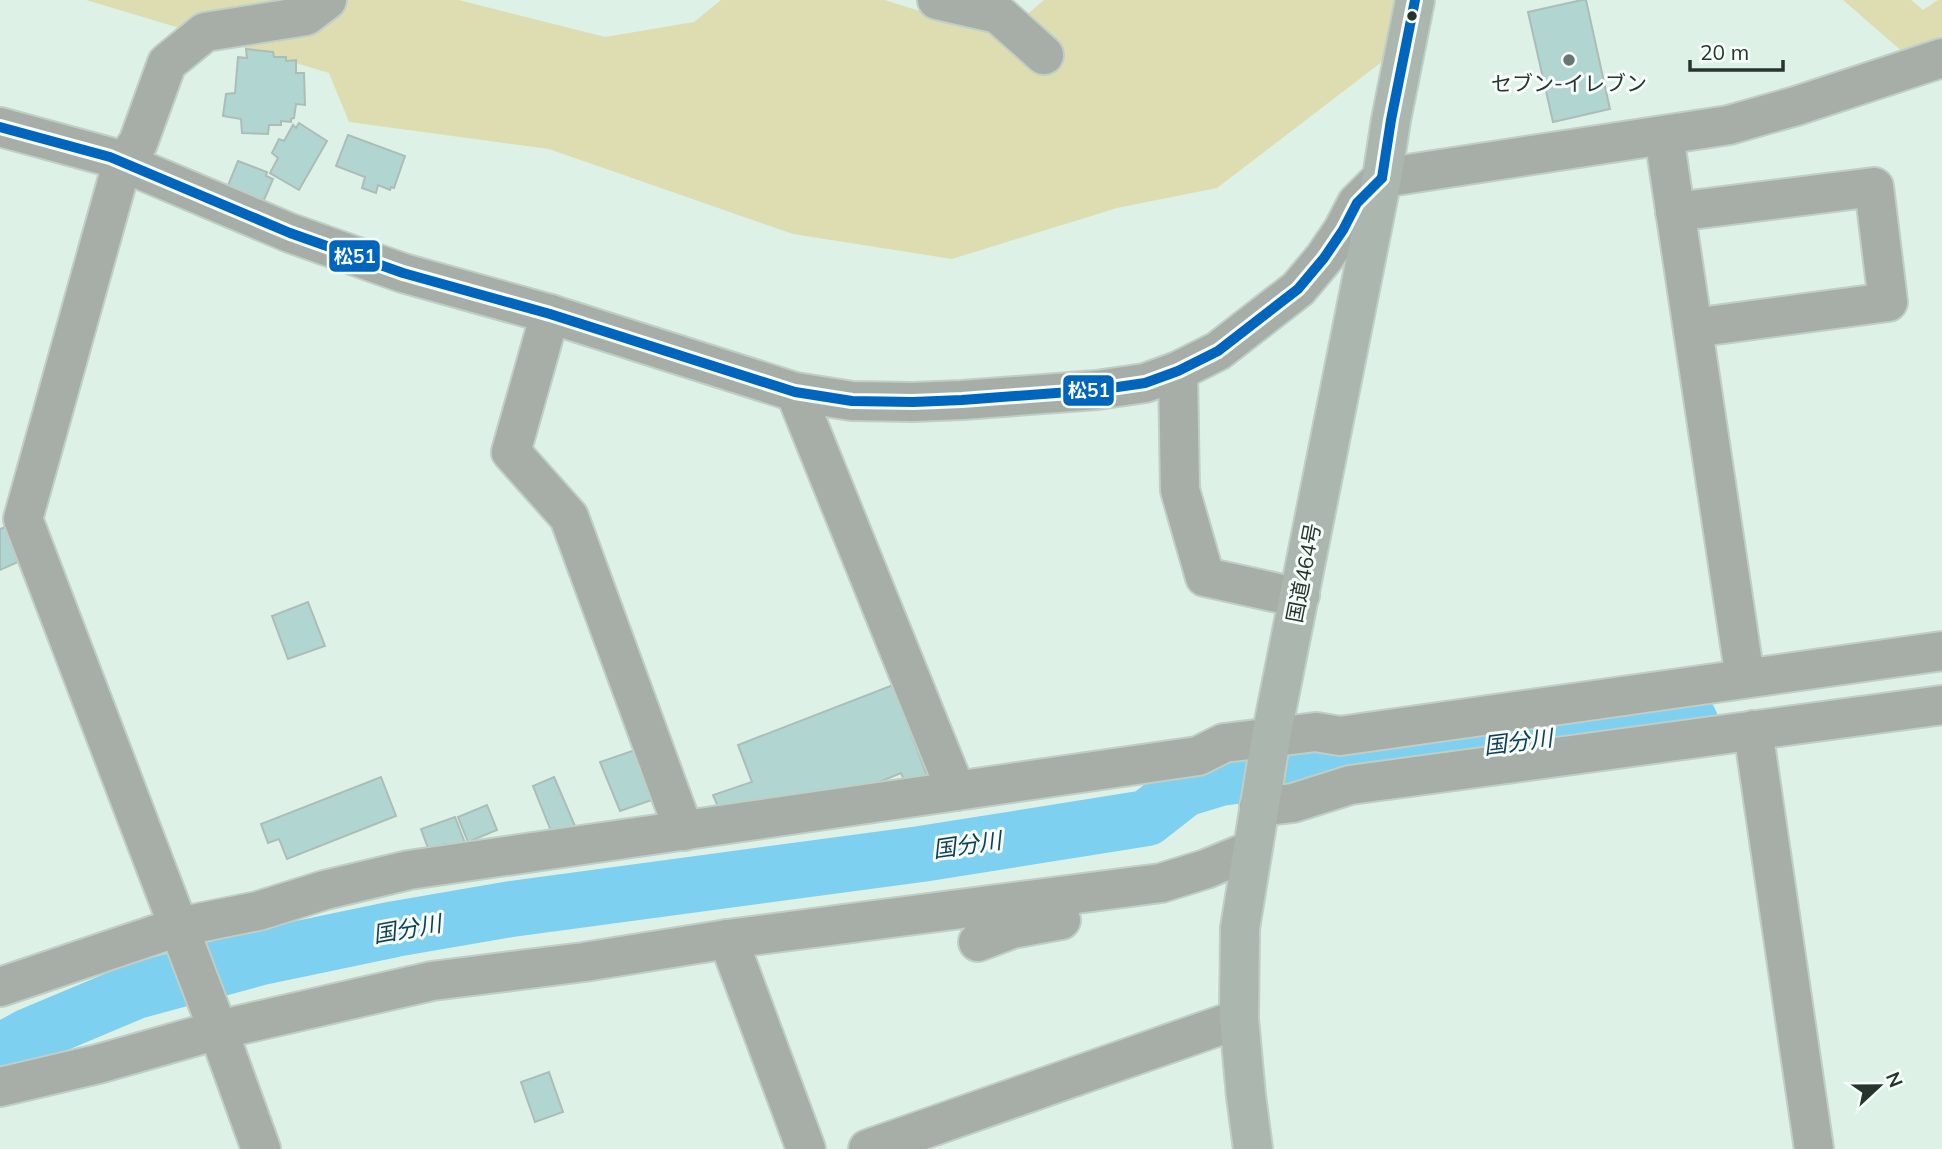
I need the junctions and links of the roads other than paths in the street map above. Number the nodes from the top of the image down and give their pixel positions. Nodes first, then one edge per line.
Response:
1 (327, 0) edge
2 (937, 0) edge
3 (1415, 0) edge
4 (1044, 55) dead end
5 (1942, 58) edge
6 (0, 127) edge
7 (1664, 136) junction
8 (123, 163) junction
9 (1382, 178) junction
10 (1675, 212) junction
11 (550, 314) junction
12 (1693, 328) junction
13 (1178, 371) junction
14 (795, 392) junction
15 (1300, 595) junction
16 (1942, 651) edge
17 (1745, 678) junction
18 (1942, 705) edge
19 (1753, 730) junction
20 (1272, 737) junction
21 (956, 791) junction
22 (1259, 807) junction
23 (684, 831) junction
24 (1249, 868) junction
25 (181, 937) junction
26 (728, 939) junction
27 (978, 942) dead end
28 (0, 986) edge
29 (214, 1019) junction
30 (1239, 1019) junction
31 (0, 1087) edge
32 (261, 1149) edge
33 (806, 1149) edge
34 (868, 1149) edge
35 (1253, 1149) edge
36 (1814, 1149) edge

1 - 8 street
2 - 4 street
3 - 9 highway, 国道464号
5 - 7 street
6 - 8 street
7 - 9 street
7 - 10 street
8 - 11 street
8 - 25 street
9 - 13 street
9 - 15 highway, 国道464号
10 - 12 street
10 - 12 street
11 - 14 street
11 - 23 street
12 - 17 street
13 - 14 street
13 - 15 street
14 - 21 street
15 - 20 highway, 国道464号
16 - 17 street
17 - 20 street
18 - 19 street
19 - 22 street
19 - 36 street
20 - 21 street
20 - 22 highway, 国道464号
21 - 23 street
22 - 24 highway, 国道464号
23 - 25 street
24 - 26 street
24 - 27 street
24 - 30 highway, 国道464号
25 - 28 street
25 - 29 street
26 - 29 street
26 - 33 street
29 - 31 street
29 - 32 street
30 - 34 street
30 - 35 highway, 国道464号

